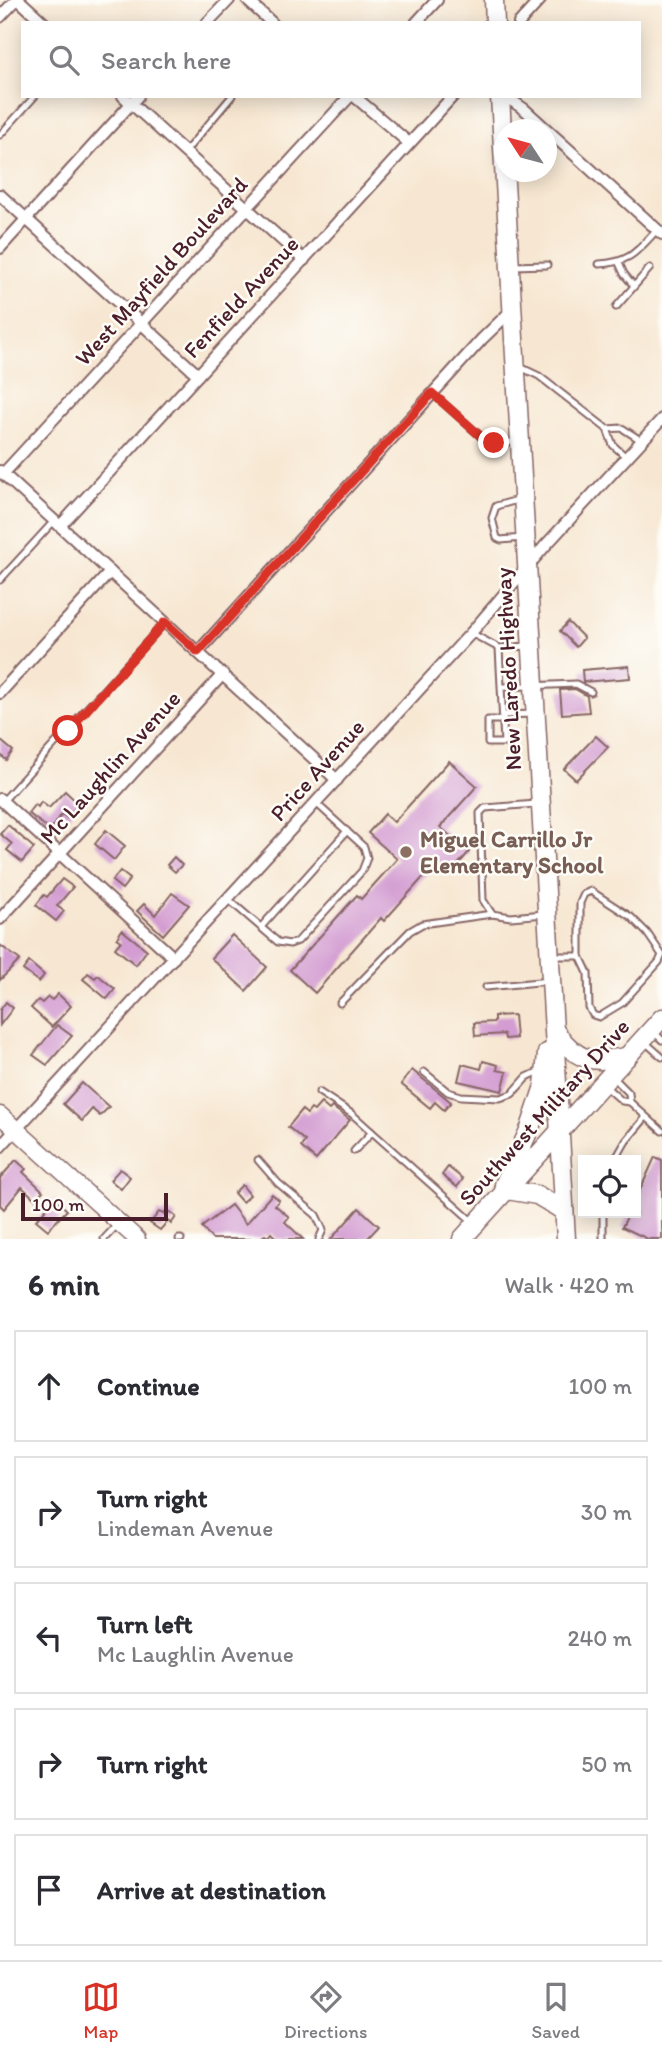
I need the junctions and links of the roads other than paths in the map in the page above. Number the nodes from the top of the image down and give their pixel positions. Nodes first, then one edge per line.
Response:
1 (18, 0) edge
2 (229, 0) edge
3 (247, 0) edge
4 (437, 0) edge
5 (494, 0) edge
6 (540, 0) edge
7 (0, 18) edge
8 (42, 21) edge
9 (209, 21) edge
10 (270, 21) edge
11 (418, 21) edge
12 (495, 21) edge
13 (521, 21) edge
14 (33, 98) edge
15 (230, 98) edge
16 (350, 98) edge
17 (354, 98) edge
18 (451, 98) edge
19 (502, 98) edge
20 (505, 98) edge
21 (131, 99) edge
22 (0, 135) edge
23 (409, 143) junction
24 (185, 152) junction
25 (0, 195) edge
26 (247, 208) junction
27 (26, 219) junction
28 (660, 232) edge
29 (0, 248) edge
30 (304, 260) junction
31 (619, 263) junction
32 (599, 264) dead end
33 (547, 265) dead end
34 (510, 266) junction
35 (650, 268) dead end
36 (634, 286) junction
37 (616, 307) dead end
38 (512, 310) junction
39 (141, 324) junction
40 (515, 365) junction
41 (198, 375) junction
42 (432, 393) junction
43 (662, 419) edge
44 (607, 429) junction
45 (642, 441) junction
46 (520, 442) junction
47 (626, 457) junction
48 (2, 473) edge
49 (523, 498) junction
50 (57, 523) junction
51 (525, 538) junction
52 (527, 569) junction
53 (110, 572) junction
54 (0, 580) edge
55 (165, 622) junction
56 (471, 633) junction
57 (531, 646) junction
58 (499, 648) junction
59 (198, 652) junction
60 (223, 674) junction
61 (533, 686) junction
62 (503, 687) junction
63 (591, 692) dead end
64 (0, 693) edge
65 (535, 714) junction
66 (504, 717) junction
67 (337, 780) junction
68 (2, 800) edge
69 (316, 803) junction
70 (540, 804) junction
71 (347, 831) junction
72 (60, 854) junction
73 (228, 899) junction
74 (492, 914) junction
75 (547, 914) junction
76 (0, 919) edge
77 (261, 927) junction
78 (662, 955) edge
79 (549, 956) junction
80 (580, 956) junction
81 (174, 958) junction
82 (551, 981) junction
83 (486, 987) dead end
84 (552, 1001) junction
85 (340, 1003) dead end
86 (555, 1031) junction
87 (654, 1032) edge
88 (627, 1057) junction
89 (662, 1057) edge
90 (551, 1065) junction
91 (424, 1072) dead end
92 (607, 1079) junction
93 (319, 1092) dead end
94 (631, 1102) junction
95 (0, 1115) edge
96 (646, 1117) junction
97 (16, 1129) junction
98 (662, 1131) edge
99 (372, 1132) junction
100 (559, 1132) junction
101 (0, 1147) edge
102 (354, 1152) dead end
103 (618, 1155) edge
104 (258, 1160) dead end
105 (502, 1195) junction
106 (564, 1211) junction
107 (603, 1218) edge
108 (119, 1223) junction
109 (475, 1224) junction
110 (104, 1239) edge
111 (136, 1239) edge
112 (319, 1239) edge
113 (462, 1239) edge
114 (566, 1239) edge
115 (603, 1239) edge

1 - 7 street
1 - 8 street
2 - 9 street
3 - 10 street
4 - 11 street
5 - 12 main road
6 - 13 street
14 - 22 lane
15 - 24 lane
16 - 26 street, West Mayfield Boulevard
17 - 23 street
18 - 23 street, Fenfield Avenue
19 - 34 main road, New Laredo Highway
20 - 28 street
21 - 24 street
21 - 27 street
23 - 30 street, Fenfield Avenue
24 - 26 street
25 - 27 street
26 - 30 street
26 - 39 street, West Mayfield Boulevard
27 - 29 street
27 - 39 street
28 - 31 lane
30 - 41 street, Fenfield Avenue
31 - 32 lane
31 - 36 lane
33 - 34 lane
34 - 38 main road, New Laredo Highway
35 - 36 lane
36 - 37 lane
38 - 40 main road, New Laredo Highway
38 - 42 street
39 - 41 street
39 - 48 street, West Mayfield Boulevard
40 - 44 lane
40 - 46 main road, New Laredo Highway
41 - 50 street, Fenfield Avenue
42 - 46 lane
42 - 59 street
43 - 45 street, Price Avenue
44 - 45 lane
44 - 47 lane
45 - 47 street, Price Avenue
46 - 49 main road, New Laredo Highway
47 - 52 street, Price Avenue
48 - 50 street
49 - 51 main road, New Laredo Highway
49 - 51 lane
50 - 53 street
50 - 54 lane
51 - 52 main road, New Laredo Highway
52 - 56 street, Price Avenue
52 - 57 main road, New Laredo Highway
53 - 55 street
53 - 64 street
55 - 59 street
55 - 68 lane
56 - 58 lane
56 - 67 street, Price Avenue
57 - 58 lane
57 - 61 main road, New Laredo Highway
58 - 62 lane
59 - 60 street
60 - 67 street
60 - 72 street, Mc Laughlin Avenue
61 - 62 lane
61 - 63 lane
61 - 65 main road, New Laredo Highway
62 - 66 lane
65 - 66 lane
65 - 70 main road, New Laredo Highway
66 - 66 lane
67 - 69 street, Price Avenue
68 - 72 street
69 - 71 lane
69 - 73 street, Price Avenue
70 - 74 lane
70 - 75 main road, New Laredo Highway
71 - 77 lane
71 - 77 lane
72 - 76 street, Mc Laughlin Avenue
72 - 81 street
73 - 77 lane
73 - 81 street, Price Avenue
74 - 75 lane
74 - 85 lane
75 - 79 main road, New Laredo Highway
78 - 80 lane
78 - 80 lane
79 - 80 lane
79 - 82 main road, New Laredo Highway
81 - 97 street, Price Avenue
82 - 83 lane
82 - 84 main road, New Laredo Highway
84 - 86 main road, New Laredo Highway
84 - 90 main road
86 - 88 main road
86 - 90 main road, New Laredo Highway
87 - 88 main road, Southwest Military Drive
87 - 89 lane
88 - 92 main road, Southwest Military Drive
90 - 91 lane
90 - 100 main road, New Laredo Highway
90 - 105 main road
92 - 94 lane
92 - 94 lane
92 - 100 main road, Southwest Military Drive
93 - 99 lane
94 - 96 lane
95 - 97 main road
96 - 98 lane
96 - 103 lane
97 - 101 street, Price Avenue
97 - 108 main road
99 - 102 lane
99 - 109 lane
100 - 105 main road, Southwest Military Drive
100 - 106 main road, New Laredo Highway
104 - 112 lane
105 - 106 main road
105 - 109 main road, Southwest Military Drive
106 - 114 main road, New Laredo Highway
107 - 115 lane
108 - 110 lane
108 - 111 main road
109 - 113 main road, Southwest Military Drive

